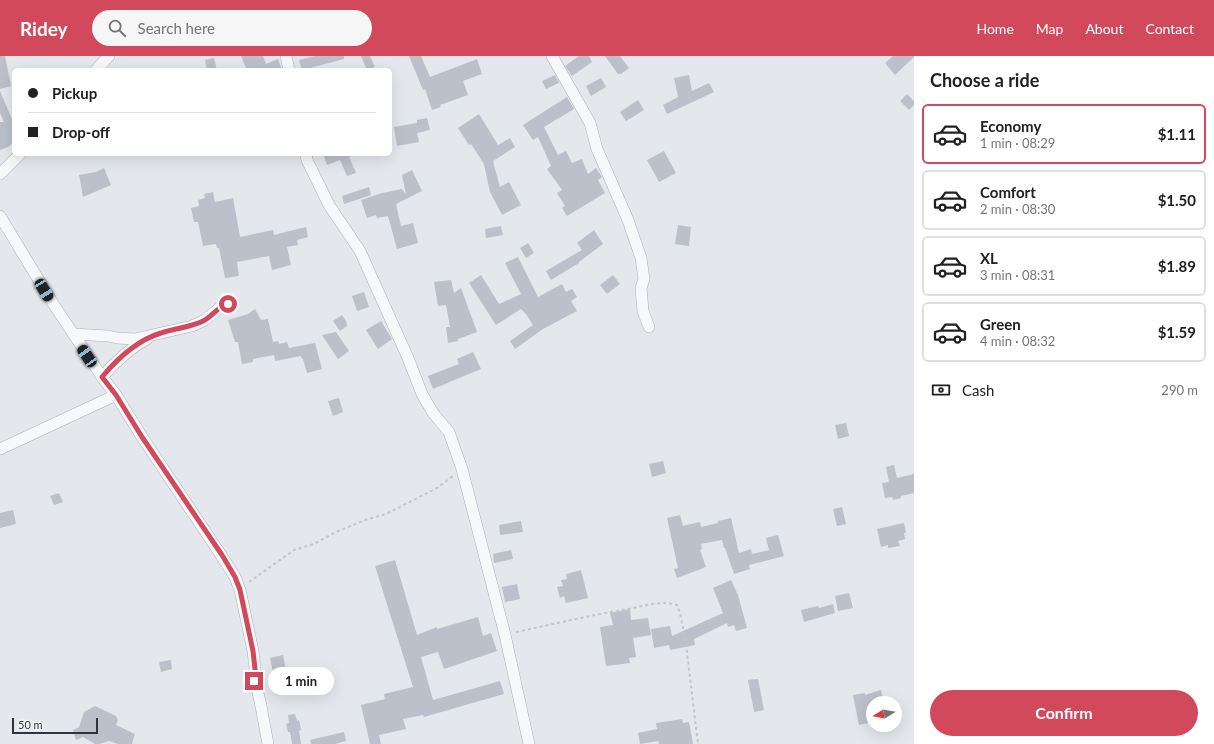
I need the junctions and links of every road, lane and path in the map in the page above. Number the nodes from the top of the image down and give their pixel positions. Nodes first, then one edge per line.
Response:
1 (108, 56) edge
2 (286, 56) edge
3 (552, 56) edge
4 (98, 68) edge
5 (289, 68) edge
6 (18, 156) edge
7 (306, 156) edge
8 (0, 174) edge
9 (0, 216) edge
10 (228, 304) dead end
11 (649, 327) dead end
12 (160, 333) junction
13 (73, 334) junction
14 (102, 377) junction
15 (116, 395) junction
16 (0, 449) edge
17 (462, 469) junction
18 (240, 590) junction
19 (505, 634) junction
20 (268, 744) edge
21 (529, 744) edge
22 (698, 744) edge

1 - 4 street
2 - 5 street
3 - 11 street
6 - 8 street
7 - 17 street
9 - 13 street
10 - 12 street
12 - 13 street
12 - 14 street
13 - 14 street
14 - 15 street
15 - 16 street
15 - 18 street
17 - 18 path
17 - 19 street
18 - 20 street
19 - 21 street
19 - 22 path

